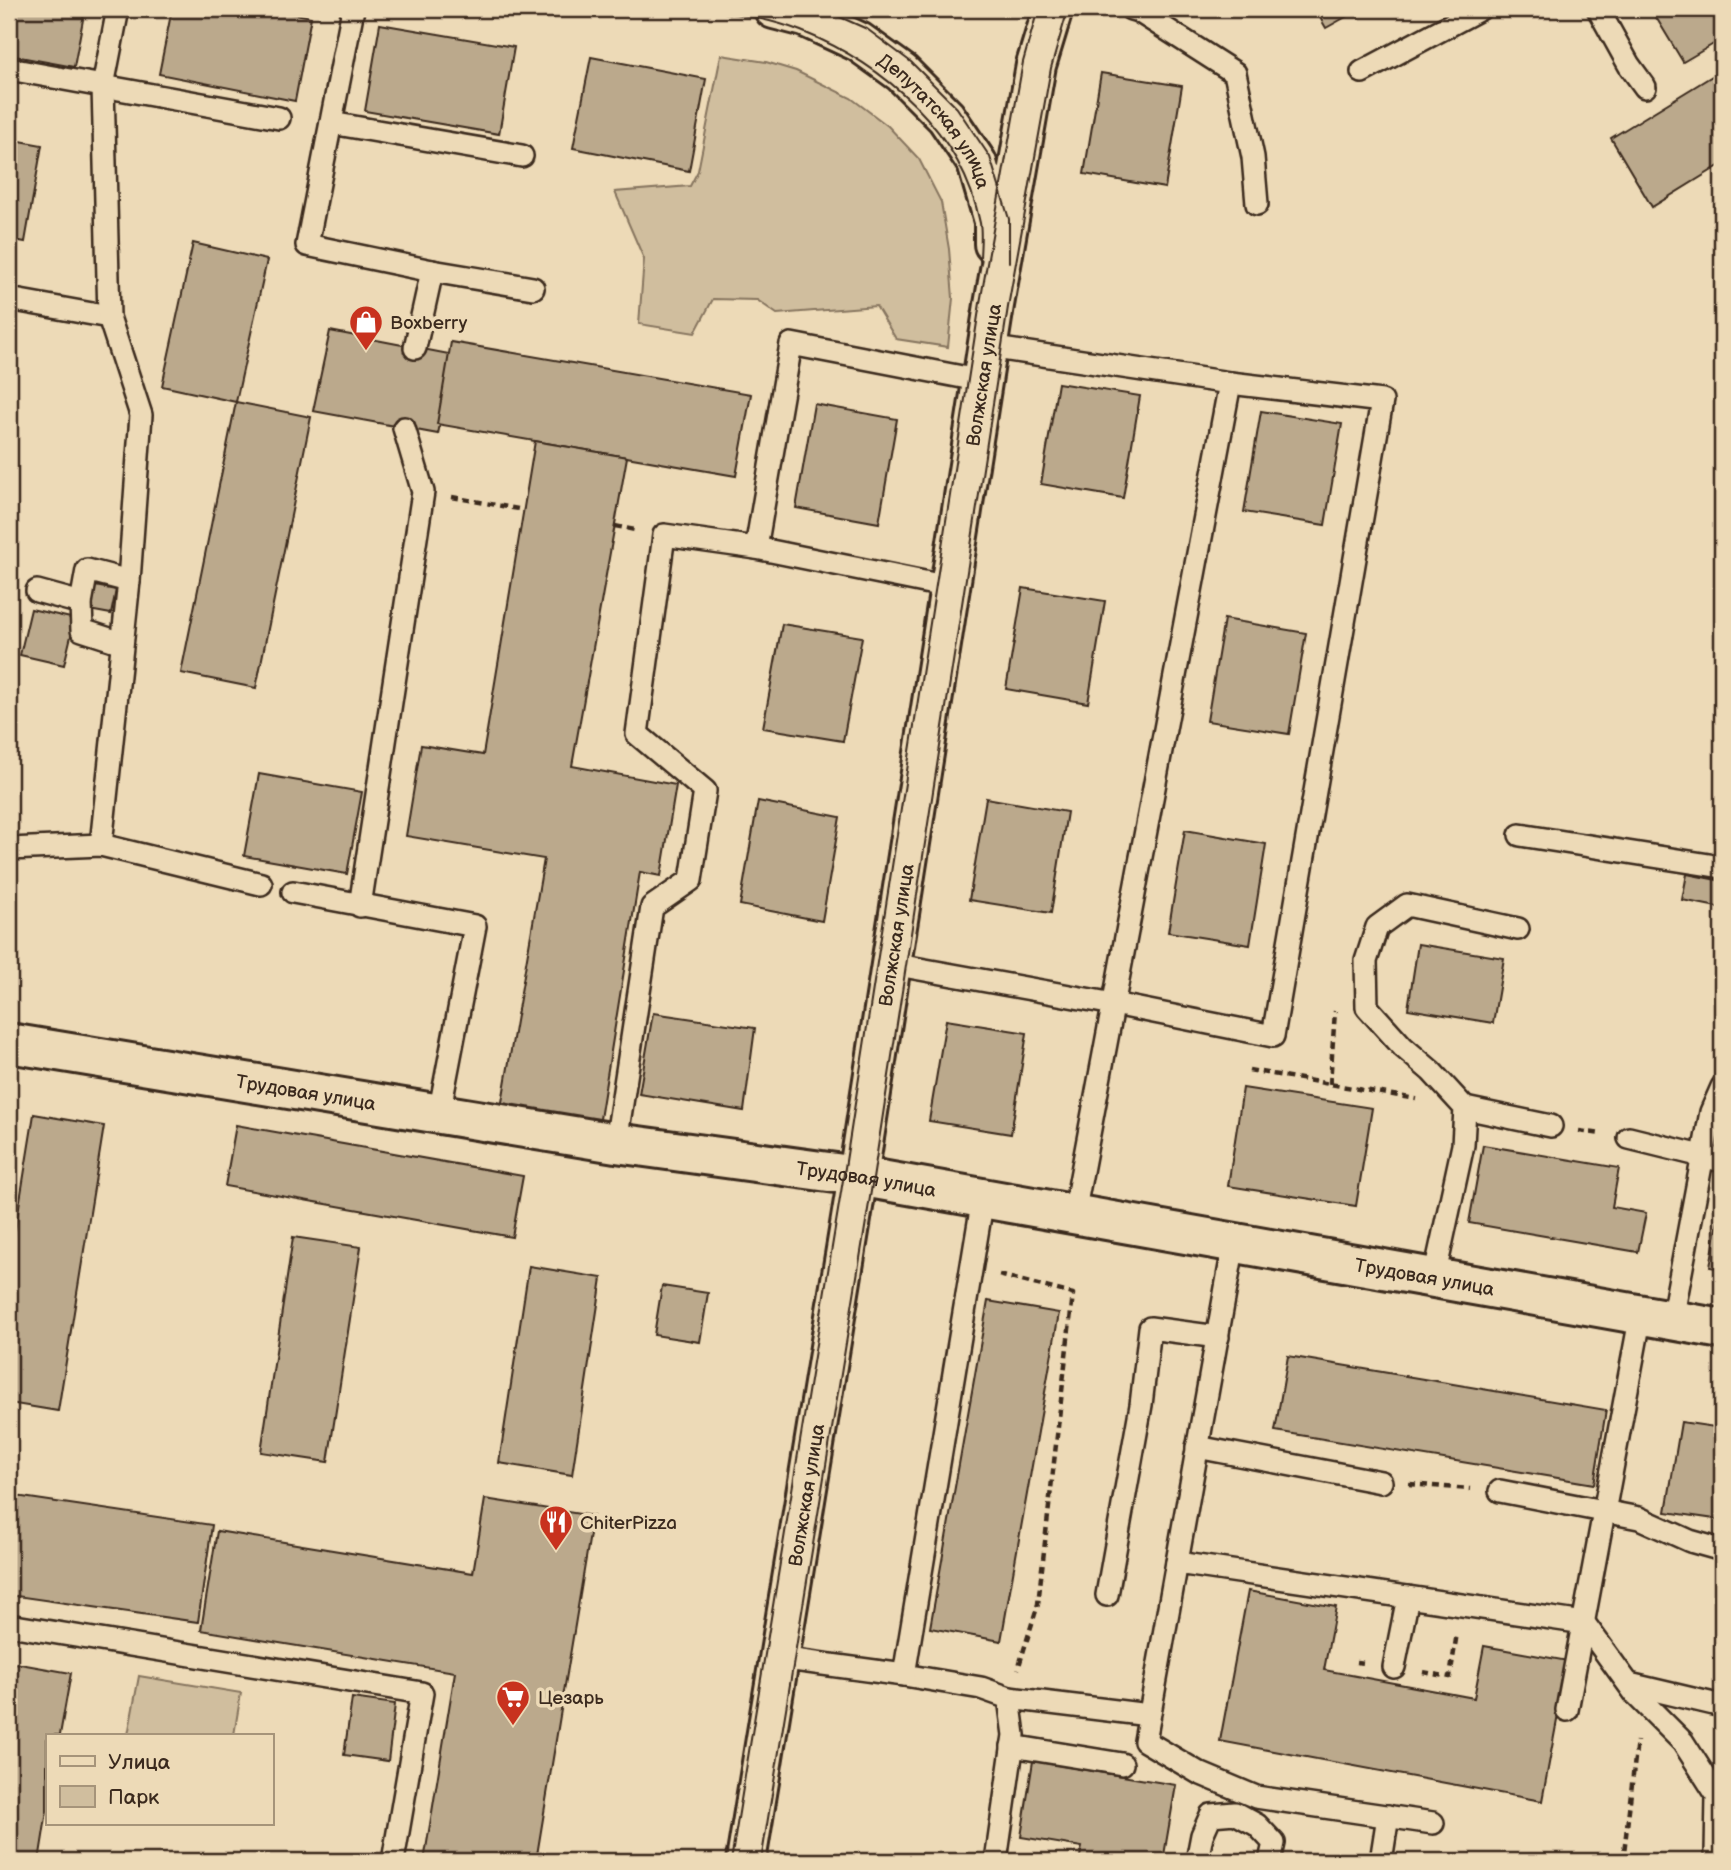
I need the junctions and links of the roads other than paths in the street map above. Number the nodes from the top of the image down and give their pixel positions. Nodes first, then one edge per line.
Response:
1 (118, 9) edge
2 (353, 9) edge
3 (774, 9) edge
4 (1053, 9) edge
5 (1131, 9) edge
6 (1480, 9) edge
7 (1598, 9) edge
8 (9, 69) edge
9 (1362, 72) dead end
10 (103, 86) junction
11 (1645, 87) dead end
12 (279, 118) dead end
13 (331, 123) junction
14 (522, 156) dead end
15 (1256, 204) dead end
16 (432, 271) junction
17 (533, 288) dead end
18 (9, 299) edge
19 (994, 305) junction
20 (108, 317) junction
21 (415, 348) dead end
22 (985, 364) junction
23 (1230, 383) junction
24 (404, 428) dead end
25 (756, 548) junction
26 (129, 581) junction
27 (949, 587) junction
28 (37, 590) dead end
29 (81, 603) junction
30 (122, 643) junction
31 (1520, 835) dead end
32 (102, 845) junction
33 (9, 849) edge
34 (1722, 867) edge
35 (261, 884) dead end
36 (293, 892) dead end
37 (360, 906) junction
38 (1518, 929) dead end
39 (892, 964) junction
40 (1114, 1004) junction
41 (9, 1044) edge
42 (1722, 1087) edge
43 (1465, 1108) junction
44 (439, 1114) junction
45 (1550, 1126) road end
46 (1629, 1138) road end
47 (616, 1143) junction
48 (1712, 1159) edge
49 (858, 1176) junction
50 (983, 1198) junction
51 (1074, 1214) junction
52 (1234, 1243) junction
53 (1434, 1278) junction
54 (1657, 1317) junction
55 (1722, 1329) edge
56 (1218, 1337) junction
57 (1197, 1447) junction
58 (1381, 1482) road end
59 (1500, 1491) road end
60 (1605, 1511) junction
61 (1722, 1550) edge
62 (1177, 1563) junction
63 (1107, 1595) dead end
64 (1408, 1597) junction
65 (1584, 1623) junction
66 (9, 1625) edge
67 (779, 1658) junction
68 (1394, 1667) dead end
69 (904, 1675) junction
70 (1629, 1684) junction
71 (1009, 1698) junction
72 (1722, 1706) edge
73 (1567, 1710) dead end
74 (1149, 1715) junction
75 (1012, 1746) junction
76 (1122, 1764) dead end
77 (1388, 1816) junction
78 (1433, 1823) dead end
79 (1718, 1856) edge
80 (393, 1861) edge
81 (746, 1861) edge
82 (996, 1861) edge
83 (1197, 1861) edge
84 (1270, 1861) edge
85 (1381, 1861) edge

1 - 10 lane
2 - 13 lane
3 - 19 street, Депутатская улица
4 - 19 street, Волжская улица
5 - 15 lane
6 - 9 lane
7 - 11 lane
8 - 10 lane
10 - 12 lane
10 - 20 lane
13 - 14 lane
13 - 16 lane
16 - 17 lane
16 - 21 lane
18 - 20 lane
19 - 22 street, Волжская улица
20 - 26 lane
22 - 23 lane
22 - 25 lane
22 - 27 street, Волжская улица
23 - 40 lane
23 - 40 lane
24 - 37 lane
25 - 27 lane
25 - 47 lane
26 - 29 lane
26 - 30 lane
27 - 39 street, Волжская улица
28 - 29 lane
29 - 30 lane
30 - 32 lane
31 - 34 lane
32 - 33 lane
32 - 35 lane
36 - 37 lane
37 - 44 lane
38 - 43 lane
39 - 40 lane
39 - 49 street, Волжская улица
40 - 51 lane
41 - 44 street, Трудовая улица
42 - 48 lane
43 - 45 lane
43 - 53 lane
44 - 47 street, Трудовая улица
46 - 48 lane
47 - 49 street, Трудовая улица
48 - 54 lane
49 - 50 street, Трудовая улица
49 - 67 street, Волжская улица
50 - 51 street, Трудовая улица
50 - 69 lane
51 - 52 street, Трудовая улица
52 - 53 street, Трудовая улица
52 - 56 lane
53 - 54 street, Трудовая улица
54 - 55 street, Трудовая улица
54 - 60 lane
56 - 57 lane
56 - 63 lane
57 - 58 lane
57 - 62 lane
59 - 60 lane
60 - 61 lane
60 - 65 lane
62 - 64 lane
62 - 74 lane
64 - 65 lane
64 - 68 lane
65 - 70 lane
65 - 73 lane
66 - 80 lane
67 - 69 lane
67 - 81 street, Волжская улица
69 - 71 lane
70 - 72 lane
70 - 79 lane
71 - 74 lane
71 - 75 lane
74 - 77 lane
75 - 76 lane
75 - 82 lane
77 - 78 lane
77 - 85 lane
83 - 84 lane

